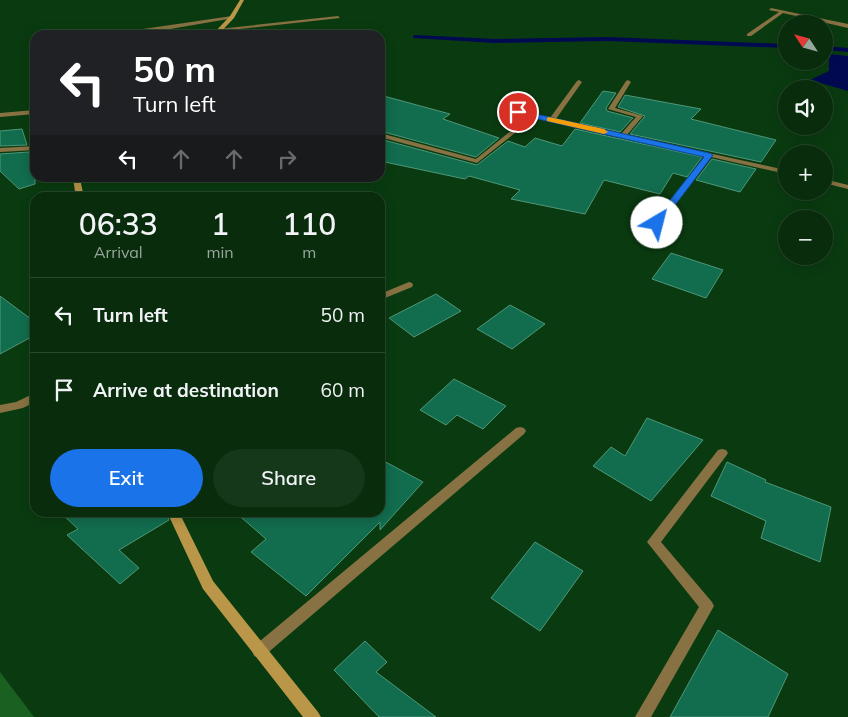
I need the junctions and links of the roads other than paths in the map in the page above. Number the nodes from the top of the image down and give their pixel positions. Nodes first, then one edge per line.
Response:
1 (242, 0) edge
2 (771, 9) dead end
3 (782, 12) junction
4 (232, 17) junction
5 (338, 17) dead end
6 (848, 26) edge
7 (221, 29) joint
8 (153, 30) edge
9 (749, 35) dead end
10 (580, 82) dead end
11 (628, 82) dead end
12 (30, 112) edge
13 (518, 112) dead end
14 (0, 115) edge
15 (533, 116) junction
16 (552, 120) junction
17 (385, 136) edge
18 (622, 136) junction
19 (30, 148) edge
20 (0, 150) edge
21 (709, 155) junction
22 (778, 170) edge
23 (833, 183) edge
24 (848, 186) edge
25 (657, 223) dead end
26 (409, 286) dead end
27 (385, 295) edge
28 (30, 400) edge
29 (0, 409) edge
30 (520, 431) dead end
31 (722, 453) dead end
32 (175, 517) edge
33 (260, 651) junction
34 (313, 717) edge
35 (643, 717) edge

1 - 4 main road
2 - 3 street
3 - 6 street
3 - 9 street
4 - 7 main road
4 - 8 street
5 - 7 street
10 - 16 street
11 - 18 street
12 - 14 street
13 - 15 street
15 - 16 street
15 - 17 street
16 - 18 street
18 - 21 street
19 - 20 street
21 - 22 street
21 - 25 street
23 - 24 street
26 - 27 street
28 - 29 street
30 - 33 street
31 - 35 street
32 - 33 main road
33 - 34 main road

